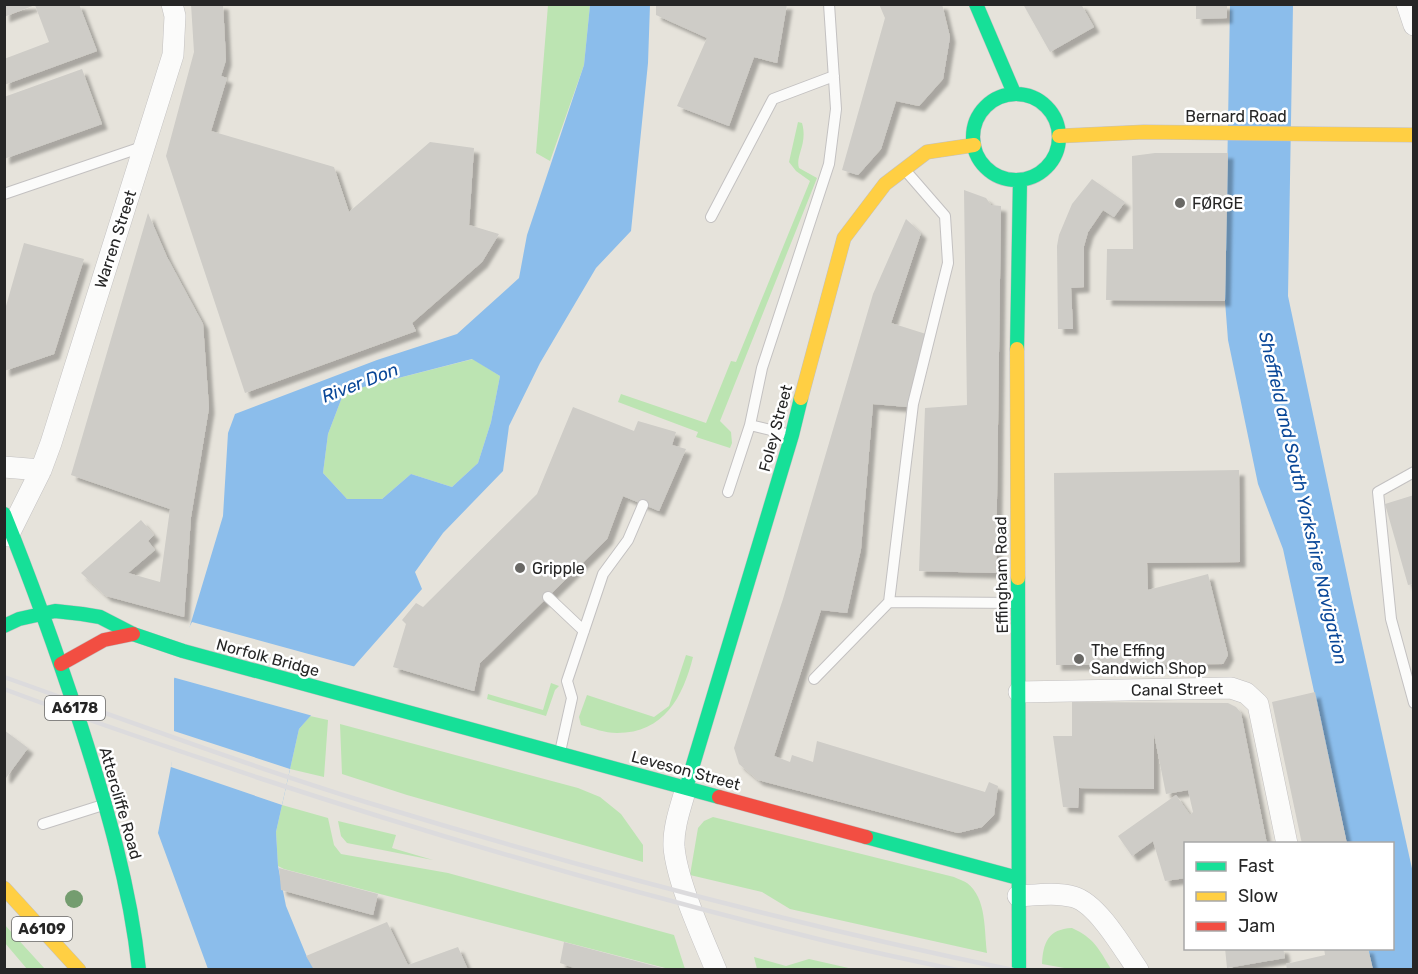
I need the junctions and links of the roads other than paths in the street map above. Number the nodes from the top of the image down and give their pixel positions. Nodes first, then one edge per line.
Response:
1 (172, 4) edge
2 (829, 4) edge
3 (976, 4) edge
4 (1407, 4) edge
5 (1413, 25) edge
6 (834, 76) junction
7 (1014, 93) junction
8 (1413, 135) edge
9 (1059, 136) junction
10 (145, 145) junction
11 (974, 145) junction
12 (904, 169) junction
13 (1020, 180) junction
14 (4, 194) edge
15 (711, 217) dead end
16 (750, 425) junction
17 (792, 435) junction
18 (4, 467) edge
19 (41, 470) junction
20 (1413, 472) edge
21 (728, 492) dead end
22 (643, 505) dead end
23 (7, 528) edge
24 (548, 597) dead end
25 (889, 602) junction
26 (1018, 603) junction
27 (43, 613) junction
28 (4, 626) edge
29 (584, 631) junction
30 (133, 634) junction
31 (61, 664) junction
32 (814, 679) dead end
33 (1019, 692) junction
34 (345, 694) joint
35 (1413, 703) edge
36 (560, 753) junction
37 (686, 788) junction
38 (105, 804) junction
39 (43, 824) dead end
40 (1287, 842) edge
41 (1018, 887) junction
42 (4, 888) edge
43 (80, 969) edge
44 (139, 969) edge
45 (717, 969) edge
46 (1019, 969) edge
47 (1138, 969) edge

1 - 10 street, Warren Street
2 - 6 lane
3 - 7 main road
4 - 5 street
6 - 15 lane
6 - 16 lane
7 - 9 main road
7 - 11 main road
8 - 9 main road, Bernard Road
9 - 13 main road
10 - 14 lane
10 - 19 street, Warren Street
11 - 12 main road, Foley Street
11 - 13 main road
12 - 17 main road, Foley Street
12 - 25 lane
13 - 26 main road, Effingham Road
16 - 17 lane
16 - 21 lane
17 - 37 main road, Foley Street
18 - 19 street
19 - 23 street, Warren Street
20 - 35 lane
22 - 29 lane
23 - 27 main road, Attercliffe Road / A6178
24 - 29 lane
25 - 26 lane
25 - 32 lane
26 - 33 main road, Effingham Road
27 - 28 main road
27 - 30 main road
27 - 31 main road, Attercliffe Road / A6178
29 - 36 lane
30 - 31 main road
30 - 34 main road, Norfolk Bridge
31 - 38 main road, Attercliffe Road / A6178
33 - 40 street, Canal Street
33 - 41 main road, Effingham Road
34 - 36 main road, Leveson Street
36 - 37 main road, Leveson Street
37 - 41 main road, Leveson Street
37 - 45 street
38 - 39 lane
38 - 44 main road, Attercliffe Road / A6178
41 - 46 main road, Effingham Road
41 - 47 street
42 - 43 main road, A6109

